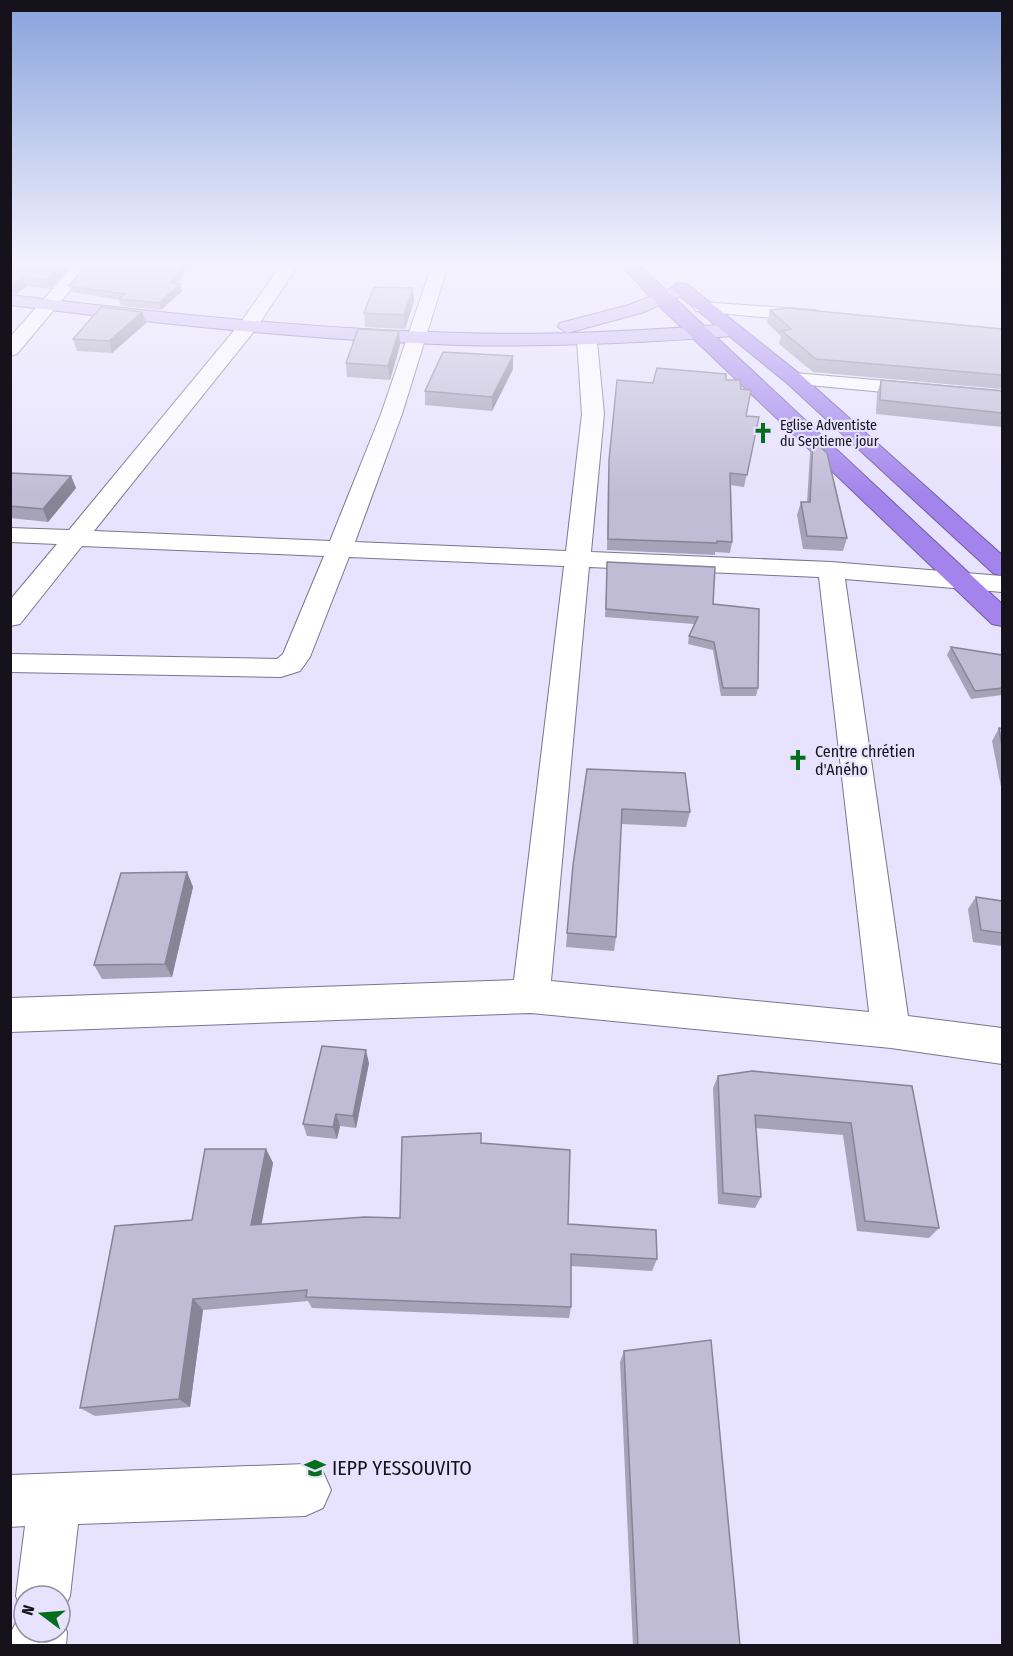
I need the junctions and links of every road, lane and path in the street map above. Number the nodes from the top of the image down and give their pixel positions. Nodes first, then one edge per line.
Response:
1 (235, 342) edge
2 (418, 342) edge
3 (587, 342) edge
4 (709, 342) edge
5 (747, 342) edge
6 (794, 380) junction
7 (1002, 397) edge
8 (10, 535) edge
9 (75, 538) junction
10 (340, 549) junction
11 (577, 560) junction
12 (1002, 568) edge
13 (831, 570) junction
14 (962, 582) junction
15 (1002, 584) edge
16 (10, 618) edge
17 (1002, 618) edge
18 (10, 663) edge
19 (531, 996) junction
20 (10, 1015) edge
21 (891, 1031) junction
22 (1002, 1046) edge
23 (305, 1490) dead end
24 (33, 1500) edge
25 (43, 1584) edge

1 - 9 street
2 - 10 street
3 - 11 street
4 - 14 highway
5 - 6 highway
6 - 7 street
6 - 12 highway
8 - 9 street
9 - 10 street
9 - 16 street
10 - 11 street
10 - 18 street
11 - 13 street
11 - 19 street
13 - 14 street
13 - 21 street
14 - 15 street
14 - 17 highway
19 - 20 street
19 - 21 street
21 - 22 street
23 - 24 street
24 - 25 street

